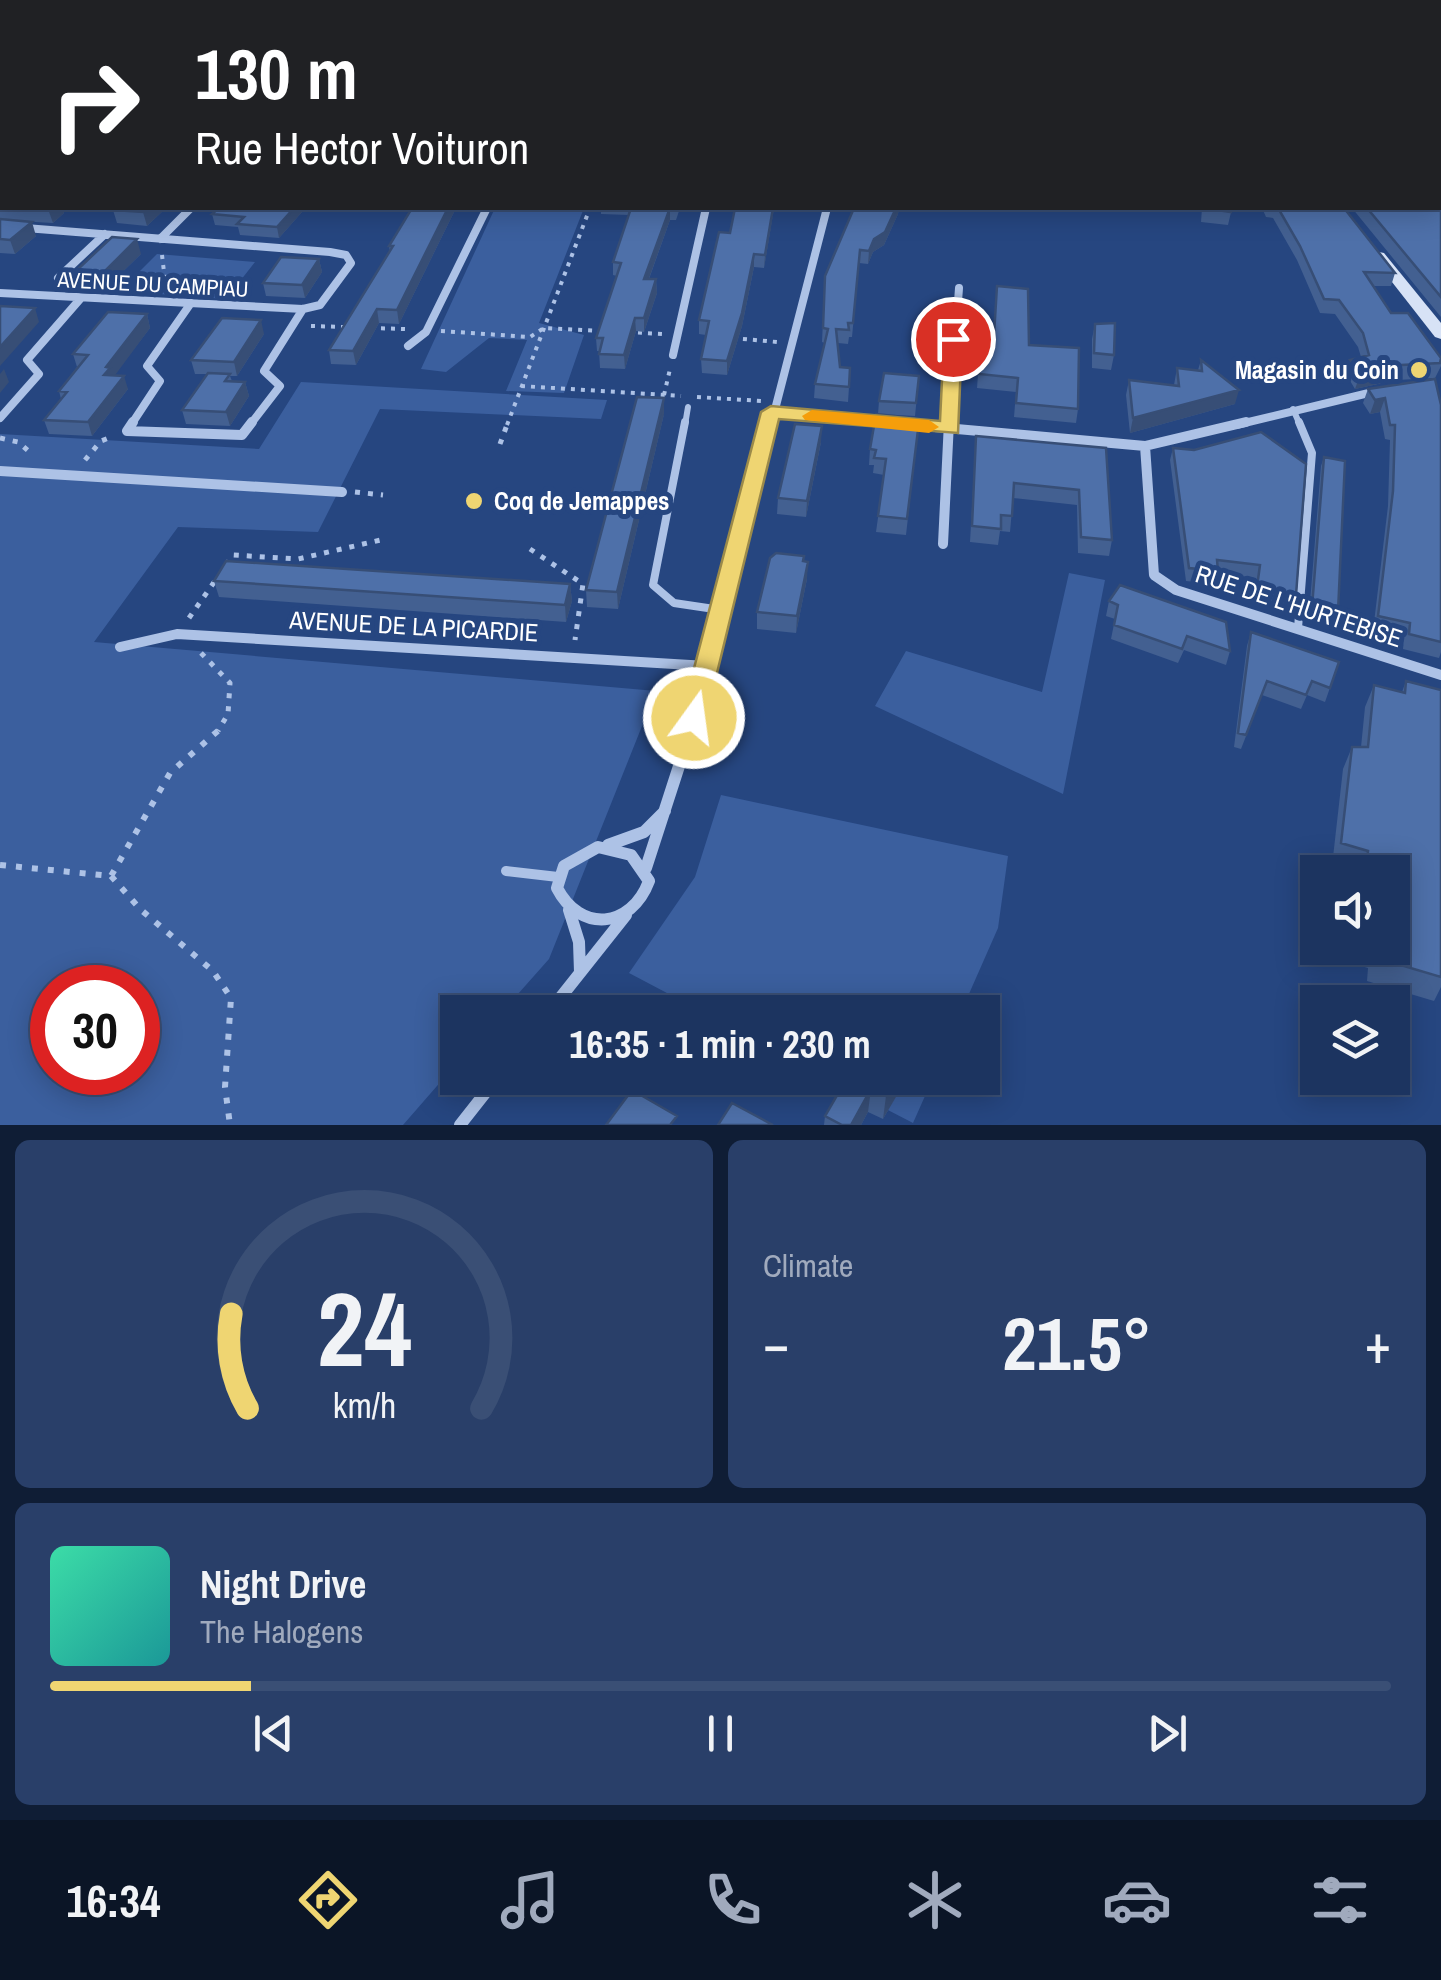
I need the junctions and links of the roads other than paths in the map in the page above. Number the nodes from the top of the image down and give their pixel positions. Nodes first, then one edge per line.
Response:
1 (189, 210) edge
2 (485, 210) edge
3 (706, 210) edge
4 (826, 210) edge
5 (0, 226) edge
6 (105, 234) junction
7 (1363, 236) edge
8 (160, 239) junction
9 (58, 278) dead end
10 (959, 288) dead end
11 (0, 293) edge
12 (81, 298) junction
13 (191, 303) junction
14 (303, 309) junction
15 (1441, 334) edge
16 (408, 346) dead end
17 (673, 355) road end
18 (1397, 387) edge
19 (688, 407) dead end
20 (773, 407) junction
21 (1293, 409) junction
22 (0, 418) edge
23 (950, 428) junction
24 (1145, 446) junction
25 (0, 471) edge
26 (342, 492) road end
27 (943, 544) dead end
28 (721, 610) junction
29 (1298, 628) junction
30 (120, 646) dead end
31 (707, 666) junction
32 (1441, 675) edge
33 (669, 806) junction
34 (598, 847) junction
35 (646, 868) junction
36 (506, 870) dead end
37 (558, 877) junction
38 (568, 909) junction
39 (628, 913) junction
40 (580, 973) junction
41 (563, 995) edge
42 (484, 1095) edge
43 (460, 1125) edge

1 - 8 street
2 - 16 street
3 - 17 street
4 - 20 street
5 - 6 street
6 - 8 street
6 - 9 street
7 - 15 street
8 - 14 street
10 - 23 street
11 - 12 street, AVENUE DU CAMPIAU
12 - 13 street, AVENUE DU CAMPIAU
12 - 22 street
13 - 14 street, AVENUE DU CAMPIAU
13 - 14 street
18 - 21 street
19 - 28 lane
20 - 23 street
20 - 28 street
21 - 24 street
21 - 29 lane
23 - 24 street
23 - 27 street
24 - 29 street, RUE DE L'HURTEBISE
25 - 26 street
28 - 31 street
29 - 32 street, RUE DE L'HURTEBISE
30 - 31 street, AVENUE DE LA PICARDIE
31 - 33 street
33 - 34 street
33 - 35 street
34 - 35 street
34 - 37 street
35 - 39 street
36 - 37 lane
37 - 38 street
38 - 39 street
38 - 40 street
39 - 40 street
40 - 41 street
42 - 43 street

